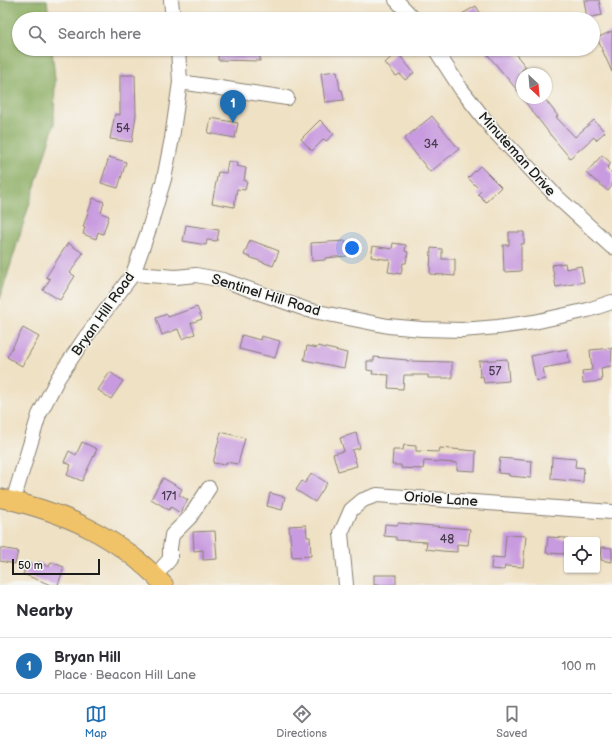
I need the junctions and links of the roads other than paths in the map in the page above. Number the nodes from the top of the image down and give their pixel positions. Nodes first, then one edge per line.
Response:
1 (171, 0) edge
2 (396, 0) edge
3 (172, 12) edge
4 (407, 12) edge
5 (178, 56) edge
6 (440, 56) edge
7 (180, 82) junction
8 (287, 98) dead end
9 (612, 247) edge
10 (133, 274) junction
11 (612, 302) edge
12 (209, 488) dead end
13 (7, 499) edge
14 (612, 512) edge
15 (159, 580) edge
16 (346, 585) edge

1 - 3 street
2 - 4 street
5 - 7 street, Bryan Hill Road
6 - 9 street, Minuteman Drive
7 - 8 street
7 - 10 street, Bryan Hill Road
10 - 11 street, Sentinel Hill Road
10 - 13 street, Bryan Hill Road
12 - 15 street
13 - 15 main road
14 - 16 street, Oriole Lane

